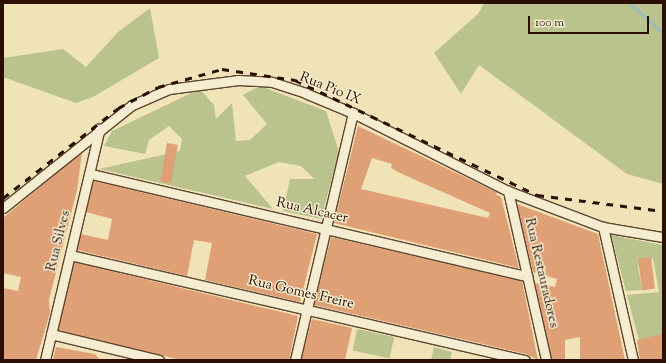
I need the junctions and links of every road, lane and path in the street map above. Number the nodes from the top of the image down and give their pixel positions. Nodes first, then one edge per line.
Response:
1 (353, 113) junction
2 (100, 128) junction
3 (91, 174) junction
4 (508, 192) junction
5 (3, 208) edge
6 (603, 227) junction
7 (326, 229) junction
8 (663, 237) edge
9 (70, 255) junction
10 (527, 276) junction
11 (307, 308) junction
12 (51, 334) junction
13 (45, 360) edge
14 (159, 360) edge
15 (295, 360) edge
16 (525, 360) edge
17 (546, 360) edge
18 (633, 360) edge

1 - 2 street, Rua Pio IX
1 - 4 street, Rua Pio IX
1 - 7 street
2 - 3 street, Rua Silves
2 - 5 street, Rua Pio IX
3 - 7 street, Rua Alcacer
3 - 9 street, Rua Silves
4 - 6 street, Rua Pio IX
4 - 10 street, Rua Restauradores
6 - 8 street, Rua Pio IX
6 - 18 street
7 - 10 street, Rua Alcacer
7 - 11 street
9 - 11 street, Rua Gomes Freire
9 - 12 street, Rua Silves
10 - 17 street, Rua Restauradores
11 - 15 street
11 - 16 street, Rua Gomes Freire
12 - 13 street, Rua Silves
12 - 14 street

